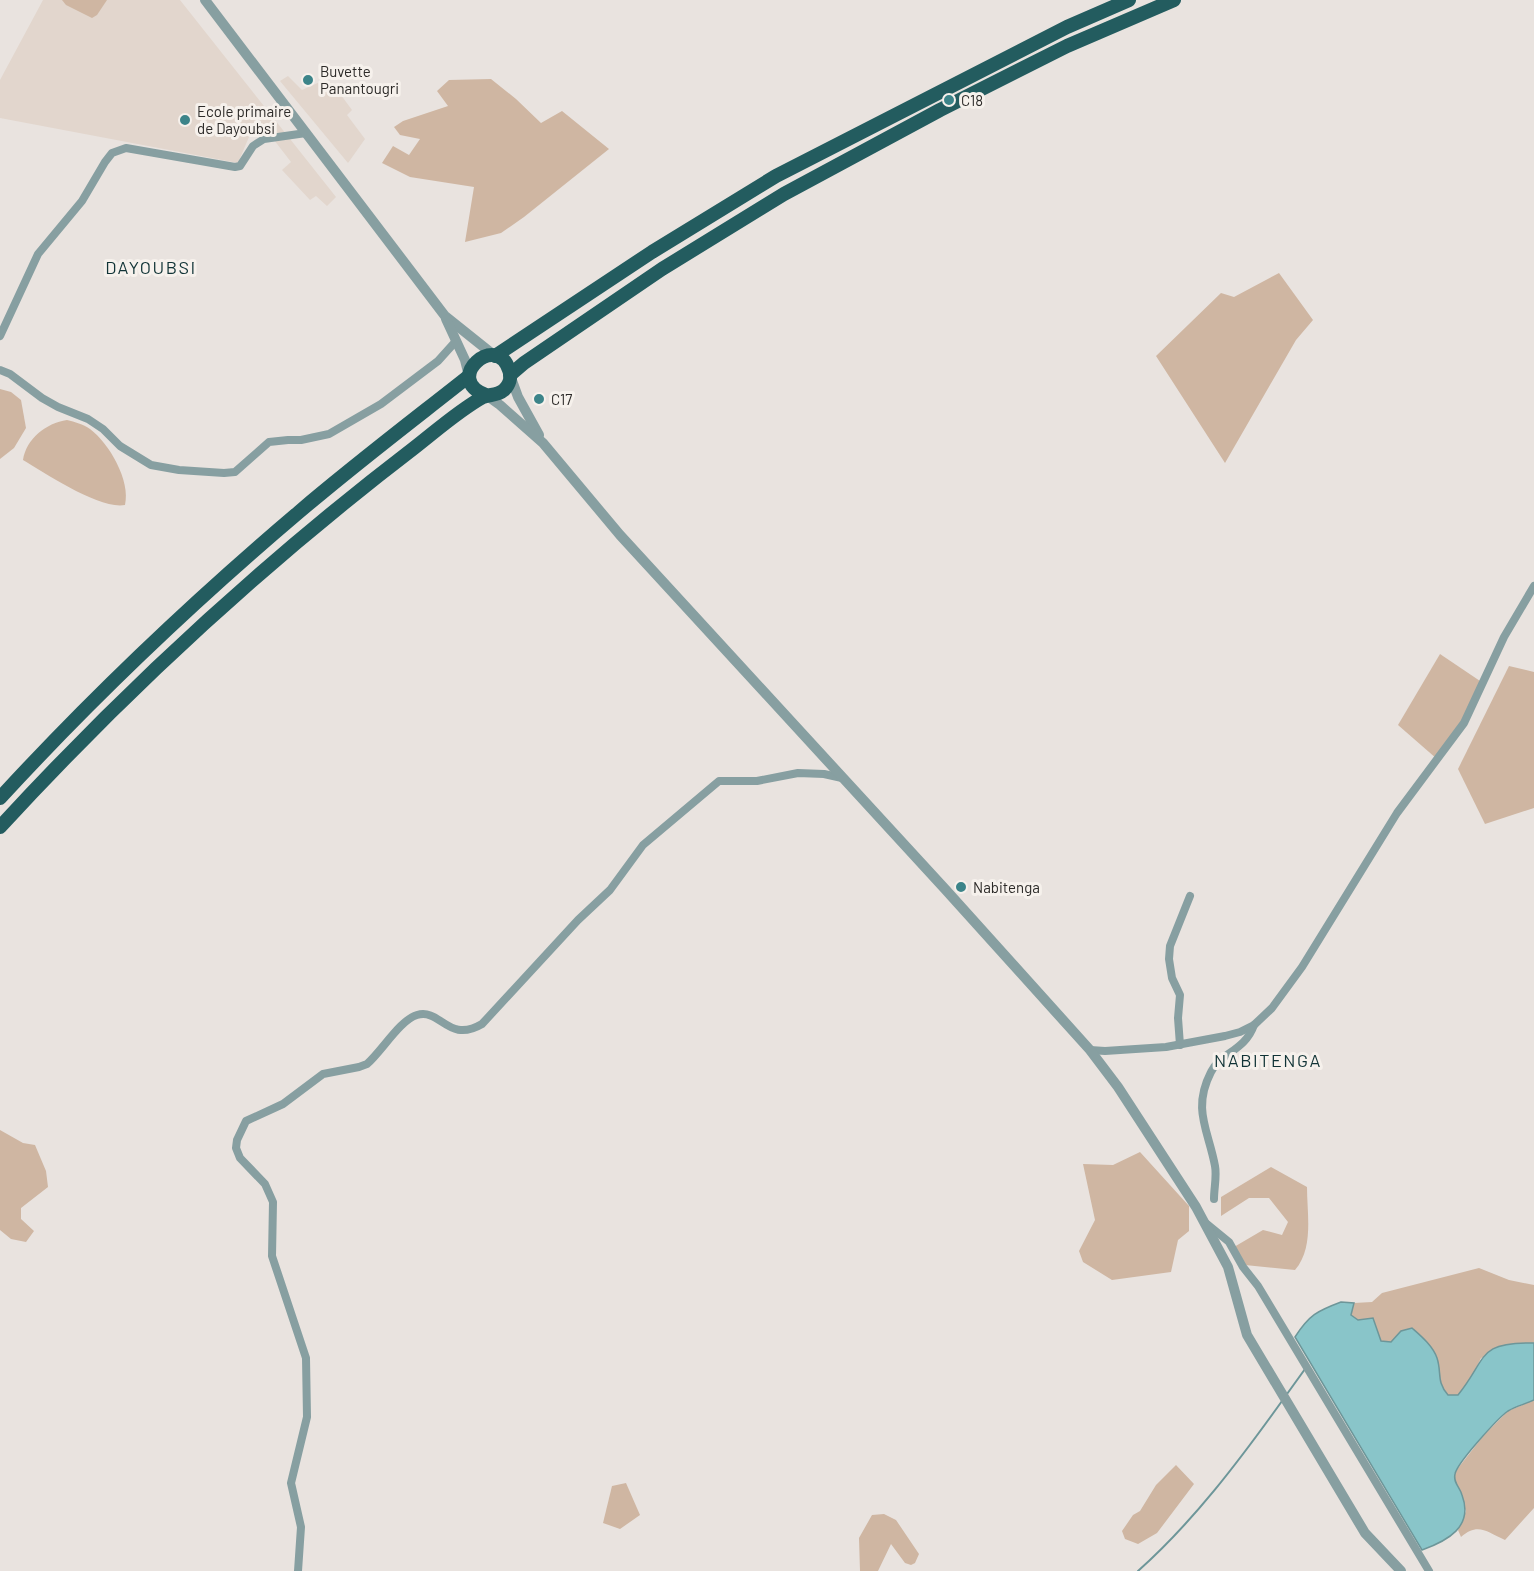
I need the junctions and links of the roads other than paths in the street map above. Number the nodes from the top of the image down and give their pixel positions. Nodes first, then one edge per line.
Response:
1 (205, 0) edge
2 (1129, 0) edge
3 (1174, 0) edge
4 (306, 133) junction
5 (445, 316) junction
6 (0, 336) edge
7 (456, 341) junction
8 (495, 356) junction
9 (0, 370) edge
10 (510, 375) junction
11 (470, 376) junction
12 (486, 396) junction
13 (543, 443) junction
14 (1534, 586) edge
15 (842, 778) junction
16 (0, 798) edge
17 (0, 827) edge
18 (1190, 896) dead end
19 (1254, 1025) junction
20 (1180, 1045) junction
21 (1090, 1050) junction
22 (1214, 1198) dead end
23 (1202, 1220) junction
24 (298, 1571) edge
25 (1401, 1571) edge
26 (1429, 1571) edge

1 - 4 street
2 - 8 highway
3 - 10 highway
4 - 5 street
4 - 6 street
5 - 7 street
5 - 8 street
7 - 9 street
7 - 11 street
8 - 10 highway
8 - 11 highway
10 - 12 highway
10 - 13 street
11 - 12 highway
11 - 16 highway
12 - 13 street
12 - 17 highway
13 - 15 street
14 - 19 street
15 - 21 street
15 - 24 street
18 - 20 street
19 - 20 street
19 - 22 street
20 - 21 street
21 - 23 street
23 - 25 street
23 - 26 street

